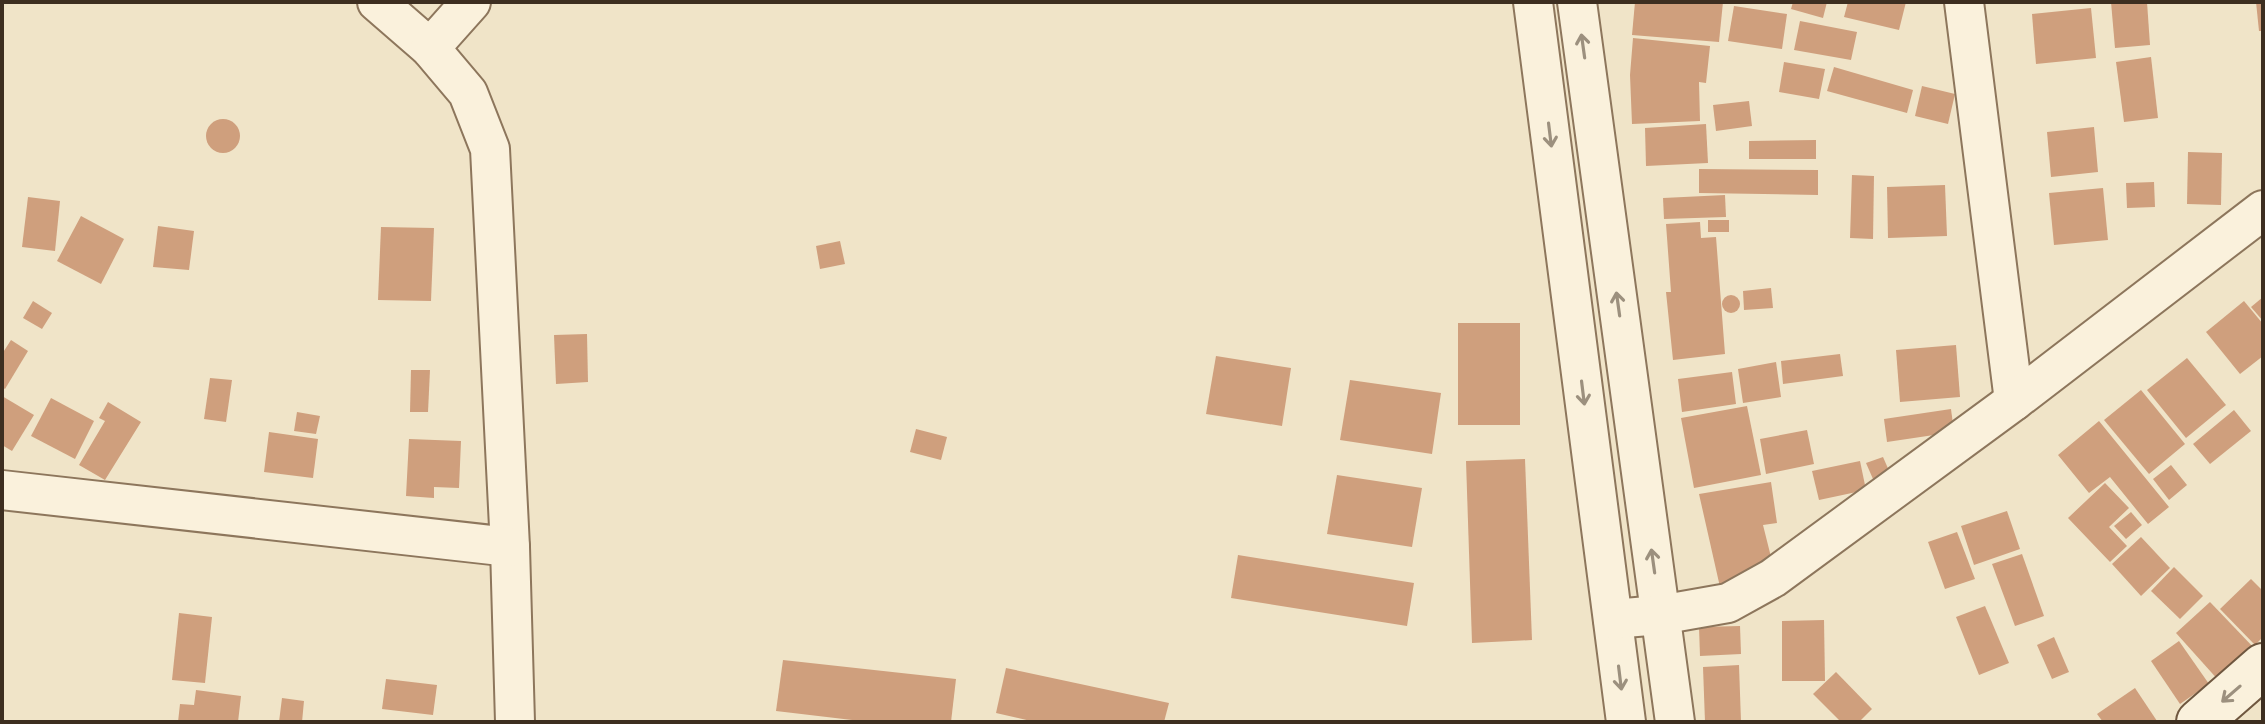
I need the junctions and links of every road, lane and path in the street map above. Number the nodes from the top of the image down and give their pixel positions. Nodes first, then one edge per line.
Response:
1 (377, 2) edge
2 (471, 2) edge
3 (1533, 2) edge
4 (1577, 2) edge
5 (1964, 2) edge
6 (430, 48) junction
7 (2263, 210) edge
8 (2014, 401) junction
9 (2, 490) edge
10 (510, 547) junction
11 (1660, 615) junction
12 (1613, 619) junction
13 (2263, 666) edge
14 (515, 722) edge
15 (1626, 722) edge
16 (1675, 722) edge
17 (2199, 722) edge

1 - 6 street
2 - 6 street
3 -> 12 street
11 -> 4 street
5 - 8 street
6 - 10 street
7 - 8 street
8 - 11 street
9 - 10 street
10 - 14 street
11 - 12 street
11 - 16 street
12 -> 15 street
13 -> 17 main road

